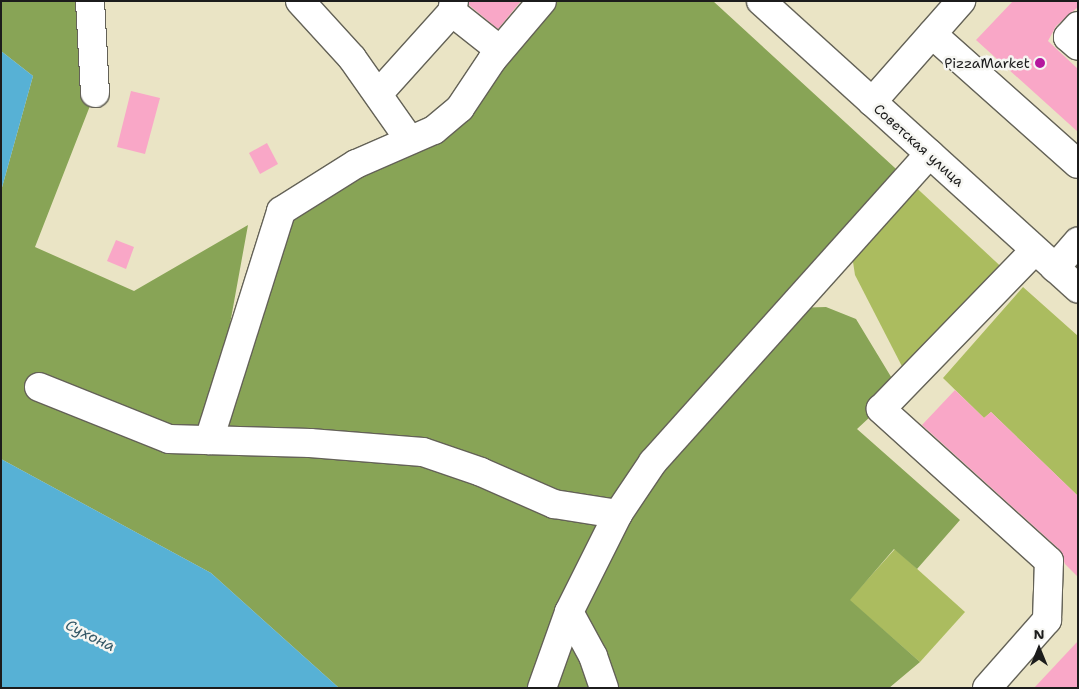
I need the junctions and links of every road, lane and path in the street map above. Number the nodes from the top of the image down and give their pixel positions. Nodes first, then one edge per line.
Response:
1 (90, 1) edge
2 (300, 1) edge
3 (761, 1) edge
4 (961, 1) edge
5 (540, 2) edge
6 (453, 6) edge
7 (1078, 26) edge
8 (932, 34) junction
9 (1078, 46) edge
10 (500, 50) junction
11 (95, 93) dead end
12 (379, 93) junction
13 (872, 102) junction
14 (409, 140) junction
15 (929, 154) junction
16 (1078, 164) edge
17 (1078, 242) edge
18 (1045, 259) junction
19 (1078, 288) edge
20 (39, 386) dead end
21 (209, 440) junction
22 (618, 514) junction
23 (569, 612) junction
24 (542, 688) edge
25 (604, 688) edge
26 (987, 688) edge

1 - 11 main road
2 - 12 main road
3 - 13 main road, Советская улица
4 - 8 main road
5 - 10 main road
6 - 10 main road
6 - 12 main road
7 - 9 main road
8 - 13 main road
8 - 16 main road
10 - 14 main road
12 - 14 main road
13 - 15 main road, Советская улица
14 - 21 main road
15 - 18 main road, Советская улица
15 - 22 main road
17 - 18 main road
18 - 19 main road, Советская улица
18 - 26 main road
20 - 21 main road
21 - 22 main road
22 - 23 main road
23 - 24 main road
23 - 25 main road

